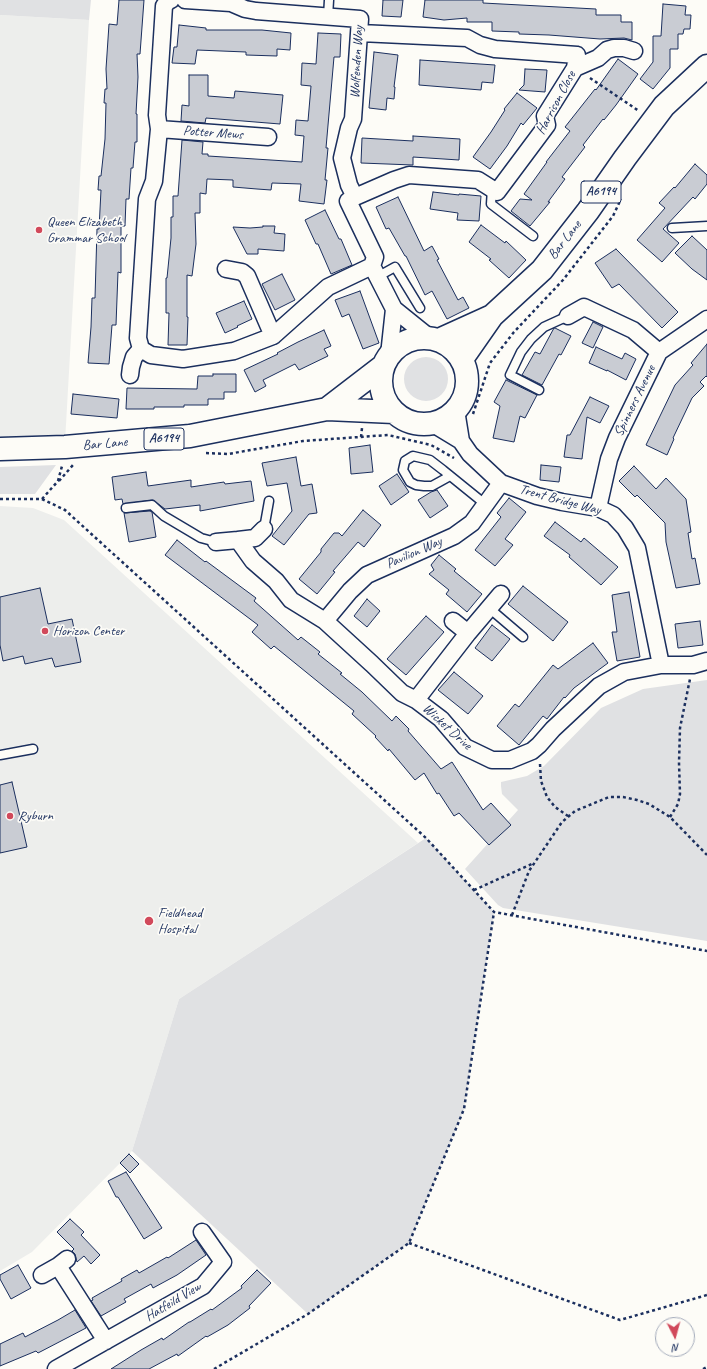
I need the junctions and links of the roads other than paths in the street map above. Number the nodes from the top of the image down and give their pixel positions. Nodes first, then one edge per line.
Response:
1 (169, 0) edge
2 (185, 0) edge
3 (329, 0) edge
4 (328, 17) junction
5 (360, 34) junction
6 (634, 51) dead end
7 (707, 66) edge
8 (575, 68) junction
9 (159, 129) junction
10 (268, 137) dead end
11 (492, 189) junction
12 (355, 197) junction
13 (707, 226) edge
14 (672, 228) dead end
15 (532, 236) dead end
16 (226, 269) dead end
17 (374, 272) junction
18 (420, 308) dead end
19 (394, 309) junction
20 (492, 316) junction
21 (568, 316) joint
22 (707, 320) edge
23 (273, 336) junction
24 (434, 339) junction
25 (141, 349) junction
26 (659, 352) junction
27 (462, 359) junction
28 (386, 361) junction
29 (130, 375) dead end
30 (539, 390) dead end
31 (327, 409) junction
32 (456, 410) junction
33 (394, 412) junction
34 (432, 424) junction
35 (461, 441) junction
36 (0, 449) edge
37 (450, 476) junction
38 (501, 483) junction
39 (269, 501) dead end
40 (486, 504) junction
41 (126, 508) dead end
42 (598, 508) junction
43 (264, 529) joint
44 (238, 540) junction
45 (216, 542) joint
46 (501, 594) dead end
47 (489, 608) junction
48 (325, 621) junction
49 (453, 621) dead end
50 (468, 633) junction
51 (524, 637) dead end
52 (700, 663) edge
53 (661, 665) junction
54 (416, 700) junction
55 (33, 749) dead end
56 (0, 755) edge
57 (202, 1232) dead end
58 (42, 1275) dead end
59 (106, 1341) junction
60 (56, 1369) edge

1 - 9 street
2 - 4 street, Wolfenden Way
3 - 4 lane
4 - 5 street, Wolfenden Way
5 - 8 street, Harrison Close
5 - 12 street, Wolfenden Way
6 - 8 street, Harrison Close
7 - 20 main road, Bar Lane / A6194
8 - 11 street, Harrison Close
9 - 10 street, Potter Mews
9 - 25 street
11 - 12 street
11 - 15 lane
12 - 17 street
13 - 14 lane
16 - 23 street
17 - 18 lane
17 - 19 street
17 - 23 street
19 - 24 street
19 - 28 street
20 - 24 main road, Bar Lane / A6194
20 - 27 main road, Bar Lane / A6194
21 - 26 street
21 - 30 lane
22 - 26 street, Spinners Avenue
23 - 25 street
24 - 27 main road
24 - 28 main road, A6194
25 - 29 street
26 - 42 street, Spinners Avenue
27 - 32 main road
28 - 31 main road, Bar Lane / A6194
28 - 33 main road, A6194
31 - 33 main road, Bar Lane / A6194
31 - 36 main road, Bar Lane / A6194
32 - 34 main road
32 - 35 street, Trent Bridge Way
33 - 34 main road, A6194
34 - 35 street, Trent Bridge Way
35 - 38 street, Trent Bridge Way
37 - 37 lane
37 - 40 lane
38 - 40 street, Pavilion Way
38 - 42 street, Trent Bridge Way
39 - 43 lane
40 - 48 street, Pavilion Way
41 - 45 lane
42 - 53 street, Trent Bridge Way
43 - 44 street
44 - 45 street
44 - 48 street, Wicket Drive
46 - 47 street
47 - 50 street
47 - 51 lane
48 - 54 street, Wicket Drive
49 - 50 street
50 - 54 street
52 - 53 street, Wicket Drive
53 - 54 street, Wicket Drive
55 - 56 lane
57 - 59 street, Hatfeild View
58 - 59 street
59 - 60 street, Hatfeild View

